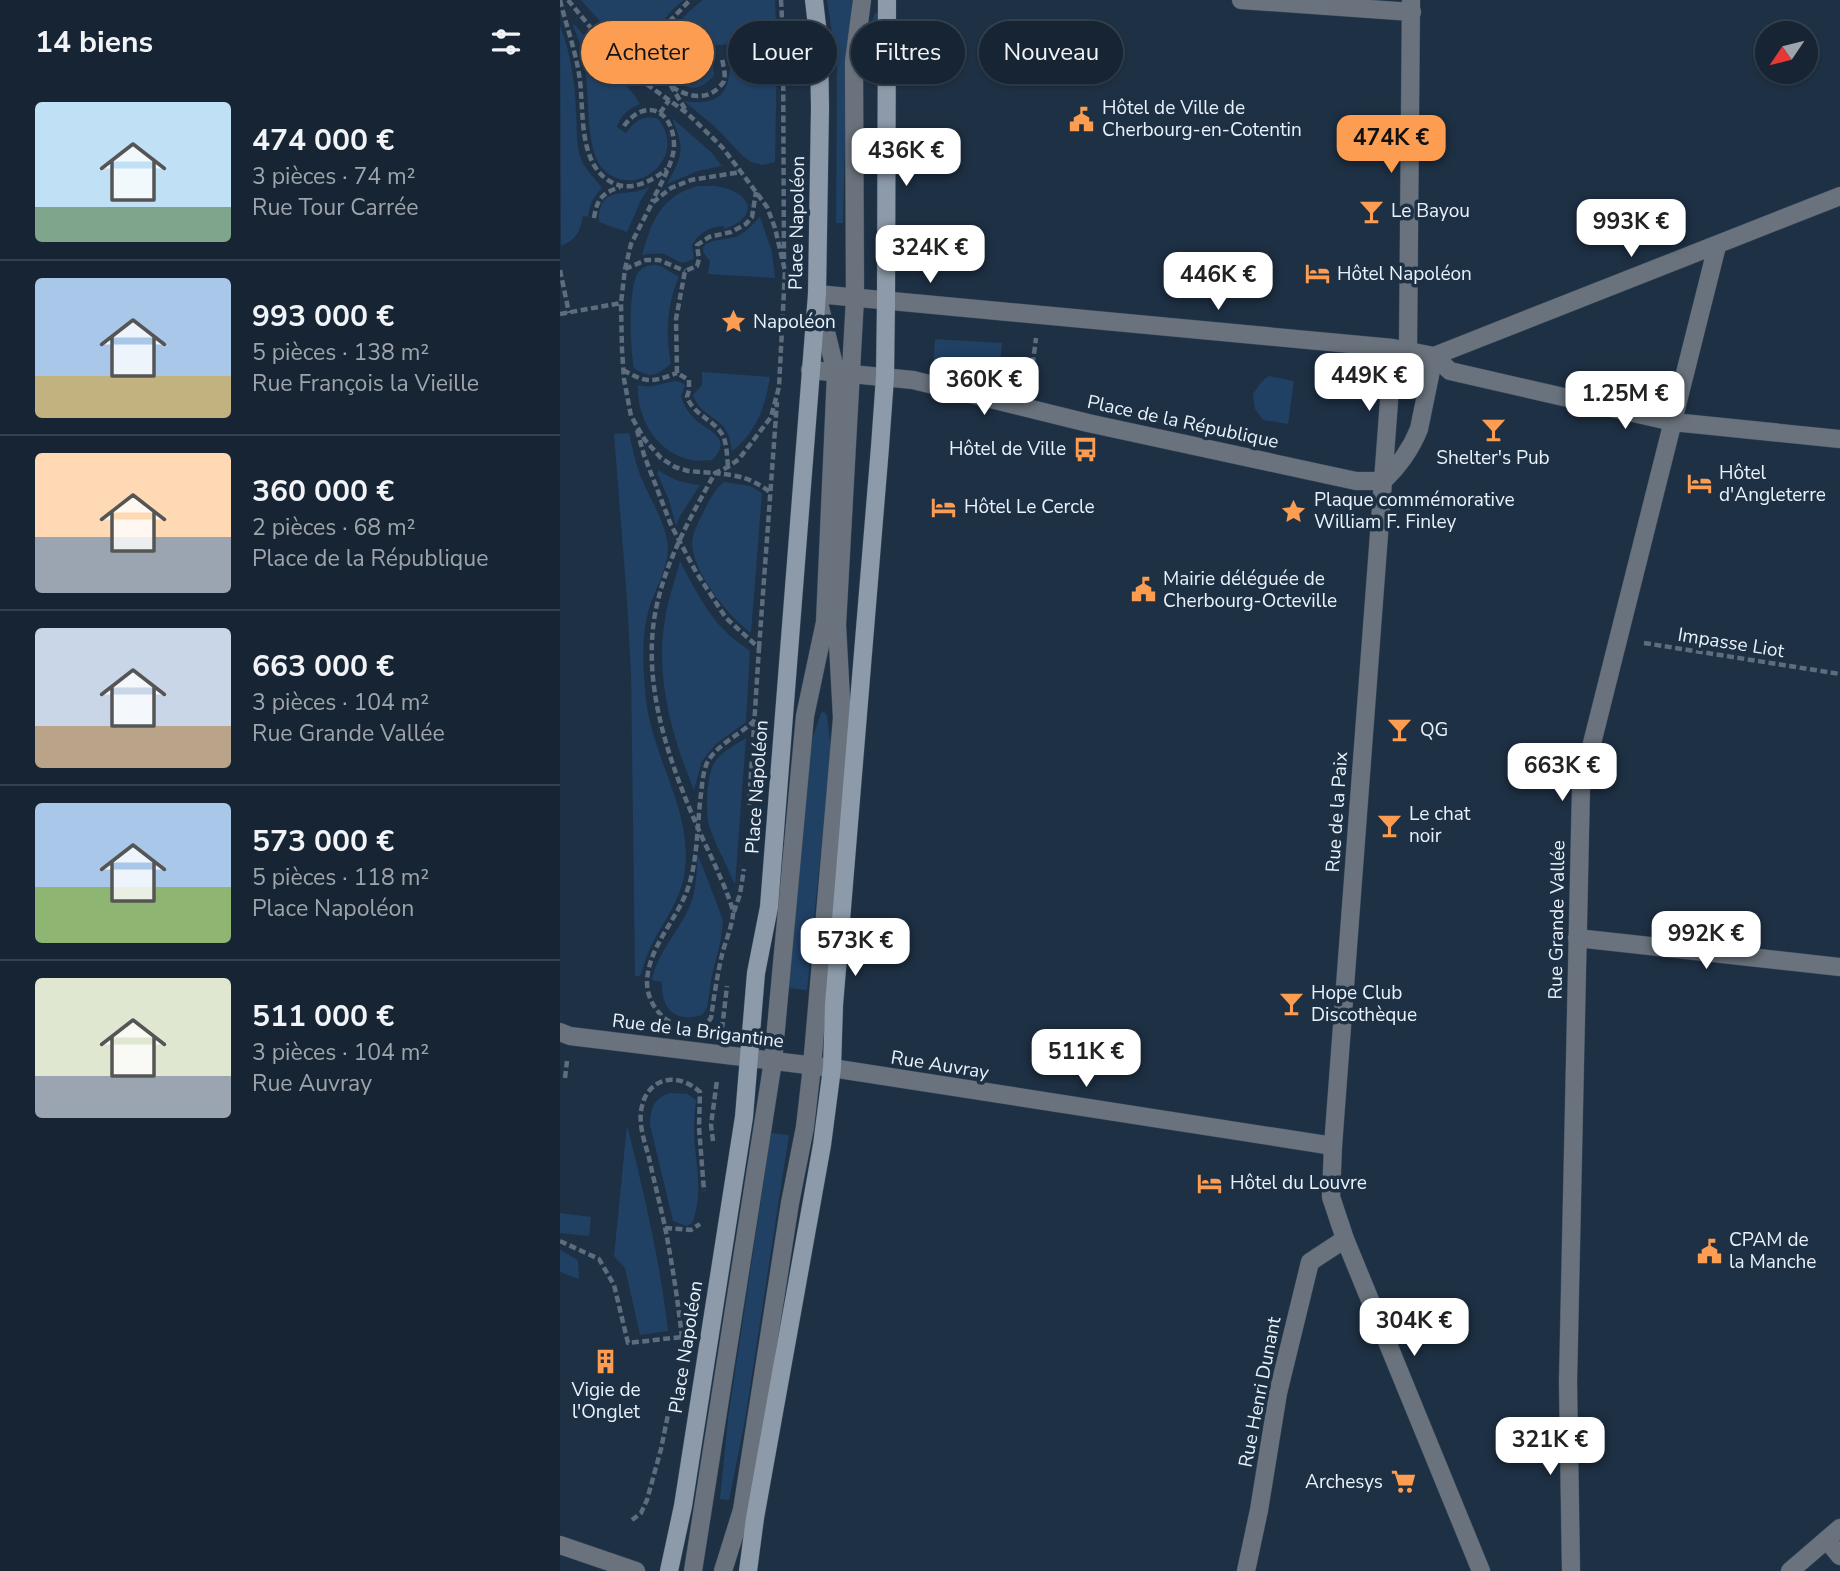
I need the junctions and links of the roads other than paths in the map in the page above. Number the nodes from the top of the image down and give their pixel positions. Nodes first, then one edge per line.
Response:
1 (814, 0) edge
2 (862, 0) edge
3 (887, 0) edge
4 (1241, 0) edge
5 (1411, 6) edge
6 (1840, 196) edge
7 (1717, 246) junction
8 (817, 294) junction
9 (855, 298) junction
10 (886, 301) junction
11 (1401, 349) junction
12 (1434, 356) junction
13 (810, 370) junction
14 (844, 373) junction
15 (884, 377) junction
16 (1673, 422) junction
17 (1840, 439) edge
18 (1383, 481) junction
19 (1577, 938) junction
20 (1840, 967) edge
21 (560, 1032) edge
22 (749, 1057) junction
23 (773, 1061) junction
24 (812, 1066) junction
25 (832, 1068) junction
26 (1334, 1146) junction
27 (1345, 1239) junction
28 (1833, 1534) edge
29 (560, 1545) edge
30 (1840, 1556) edge
31 (636, 1571) edge
32 (669, 1571) edge
33 (692, 1571) edge
34 (723, 1571) edge
35 (748, 1571) edge
36 (1246, 1571) edge
37 (1481, 1571) edge
38 (1571, 1571) edge
39 (1790, 1571) edge

1 - 8 main road, Place Napoléon
2 - 9 street
3 - 10 main road
4 - 5 street
5 - 11 street
6 - 7 street
7 - 12 street
7 - 16 street, Rue Grande Vallée
8 - 9 street
8 - 13 main road, Place Napoléon
8 - 14 street
9 - 10 street
9 - 14 street
10 - 11 street
10 - 15 main road
11 - 12 street
11 - 18 street
12 - 16 street
12 - 18 street
13 - 14 street, Place de la République
13 - 22 main road, Place Napoléon
14 - 15 street, Place de la République
14 - 23 street
14 - 24 street
15 - 18 street, Place de la République
15 - 25 main road
16 - 17 street
16 - 19 street, Rue Grande Vallée
18 - 26 street, Rue de la Paix
19 - 20 street
19 - 38 street, Rue Grande Vallée
21 - 22 street, Rue de la Brigantine
22 - 23 street, Rue de la Brigantine
22 - 32 main road, Place Napoléon
23 - 24 street, Rue de la Brigantine
23 - 33 street
24 - 25 street, Rue de la Brigantine
24 - 34 street
25 - 26 street, Rue Auvray
25 - 35 main road
26 - 27 street, Rue de la Paix
27 - 36 street, Rue Henri Dunant
27 - 37 street, Rue de la Paix
28 - 30 street
28 - 39 street
29 - 31 street

